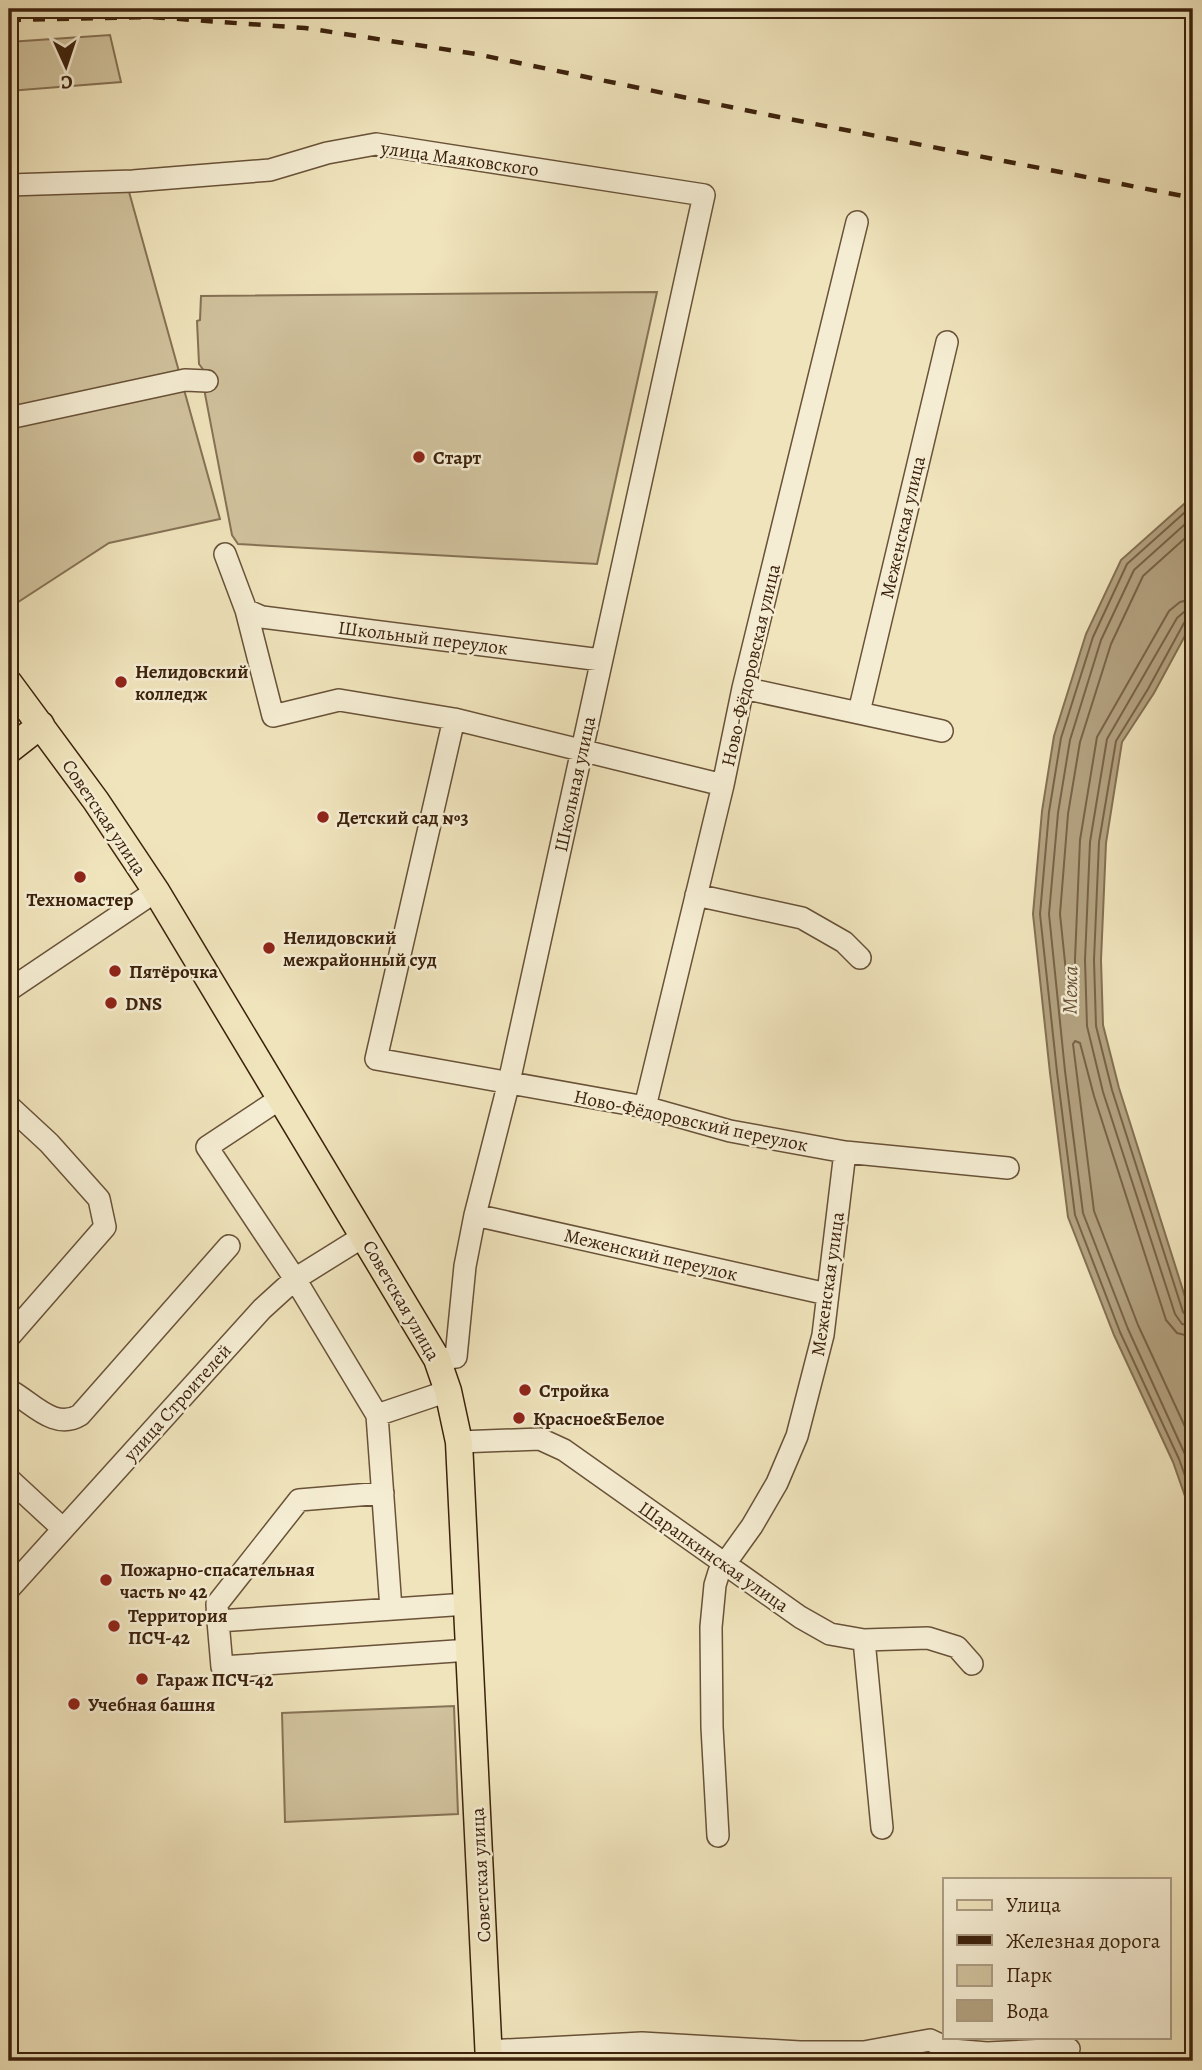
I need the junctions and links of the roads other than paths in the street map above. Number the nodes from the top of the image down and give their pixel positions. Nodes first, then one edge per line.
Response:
1 (9, 186) edge
2 (704, 195) joint
3 (857, 222) dead end
4 (947, 342) dead end
5 (207, 381) dead end
6 (9, 418) edge
7 (225, 554) dead end
8 (246, 610) junction
9 (601, 660) junction
10 (9, 683) edge
11 (743, 688) junction
12 (859, 712) junction
13 (454, 719) junction
14 (41, 725) junction
15 (943, 731) dead end
16 (9, 750) edge
17 (581, 752) junction
18 (723, 785) junction
19 (156, 891) junction
20 (696, 895) junction
21 (860, 958) dead end
22 (9, 983) edge
23 (509, 1082) junction
24 (281, 1098) junction
25 (9, 1106) edge
26 (645, 1107) junction
27 (845, 1152) junction
28 (1008, 1168) dead end
29 (475, 1214) junction
30 (364, 1236) junction
31 (229, 1246) dead end
32 (295, 1279) junction
33 (827, 1294) junction
34 (9, 1336) edge
35 (437, 1359) junction
36 (9, 1390) edge
37 (448, 1391) junction
38 (377, 1415) junction
39 (459, 1442) junction
40 (9, 1479) edge
41 (383, 1493) junction
42 (62, 1528) junction
43 (726, 1563) junction
44 (9, 1589) edge
45 (467, 1604) junction
46 (391, 1609) junction
47 (218, 1621) junction
48 (864, 1640) junction
49 (470, 1650) junction
50 (972, 1664) dead end
51 (881, 1828) dead end
52 (718, 1836) dead end
53 (1069, 2049) dead end
54 (489, 2056) edge

1 - 2 street, улица Маяковского
2 - 9 street, Школьная улица
3 - 11 street, Ново-Фёдоровская улица
4 - 12 street, Меженская улица
5 - 6 street
7 - 8 street
8 - 9 street, Школьный переулок
8 - 13 street
9 - 17 street, Школьная улица
10 - 14 main road, Советская улица
11 - 12 street
11 - 18 street, Ново-Фёдоровская улица
12 - 15 street
13 - 17 street
13 - 23 street, Ново-Фёдоровский переулок
14 - 16 main road
14 - 19 main road, Советская улица
17 - 18 street
17 - 23 street, Школьная улица
18 - 20 street, Ново-Фёдоровская улица
19 - 22 street
19 - 24 main road, Советская улица
20 - 21 street
20 - 26 street, Ново-Фёдоровская улица
23 - 26 street, Ново-Фёдоровский переулок
23 - 29 street, Школьная улица
24 - 30 main road, Советская улица
24 - 32 street
25 - 34 street
26 - 27 street, Ново-Фёдоровский переулок
27 - 28 street, Ново-Фёдоровский переулок
27 - 33 street, Меженская улица
29 - 33 street, Меженский переулок
29 - 35 street, Школьная улица
30 - 32 street, улица Строителей
30 - 35 main road, Советская улица
31 - 36 street
32 - 38 street
32 - 42 street, улица Строителей
33 - 43 street, Меженская улица
35 - 37 main road, Советская улица
37 - 38 street
37 - 39 main road, Советская улица
38 - 41 street
39 - 43 street, Шарапкинская улица
39 - 45 main road, Советская улица
40 - 42 street
41 - 46 street
41 - 47 street
42 - 44 street, улица Строителей
43 - 48 street, Шарапкинская улица
43 - 52 street, Меженская улица
45 - 46 street
45 - 49 main road, Советская улица
46 - 47 street
47 - 49 street
48 - 50 street, Шарапкинская улица
48 - 51 street
49 - 54 main road, Советская улица
53 - 54 street

